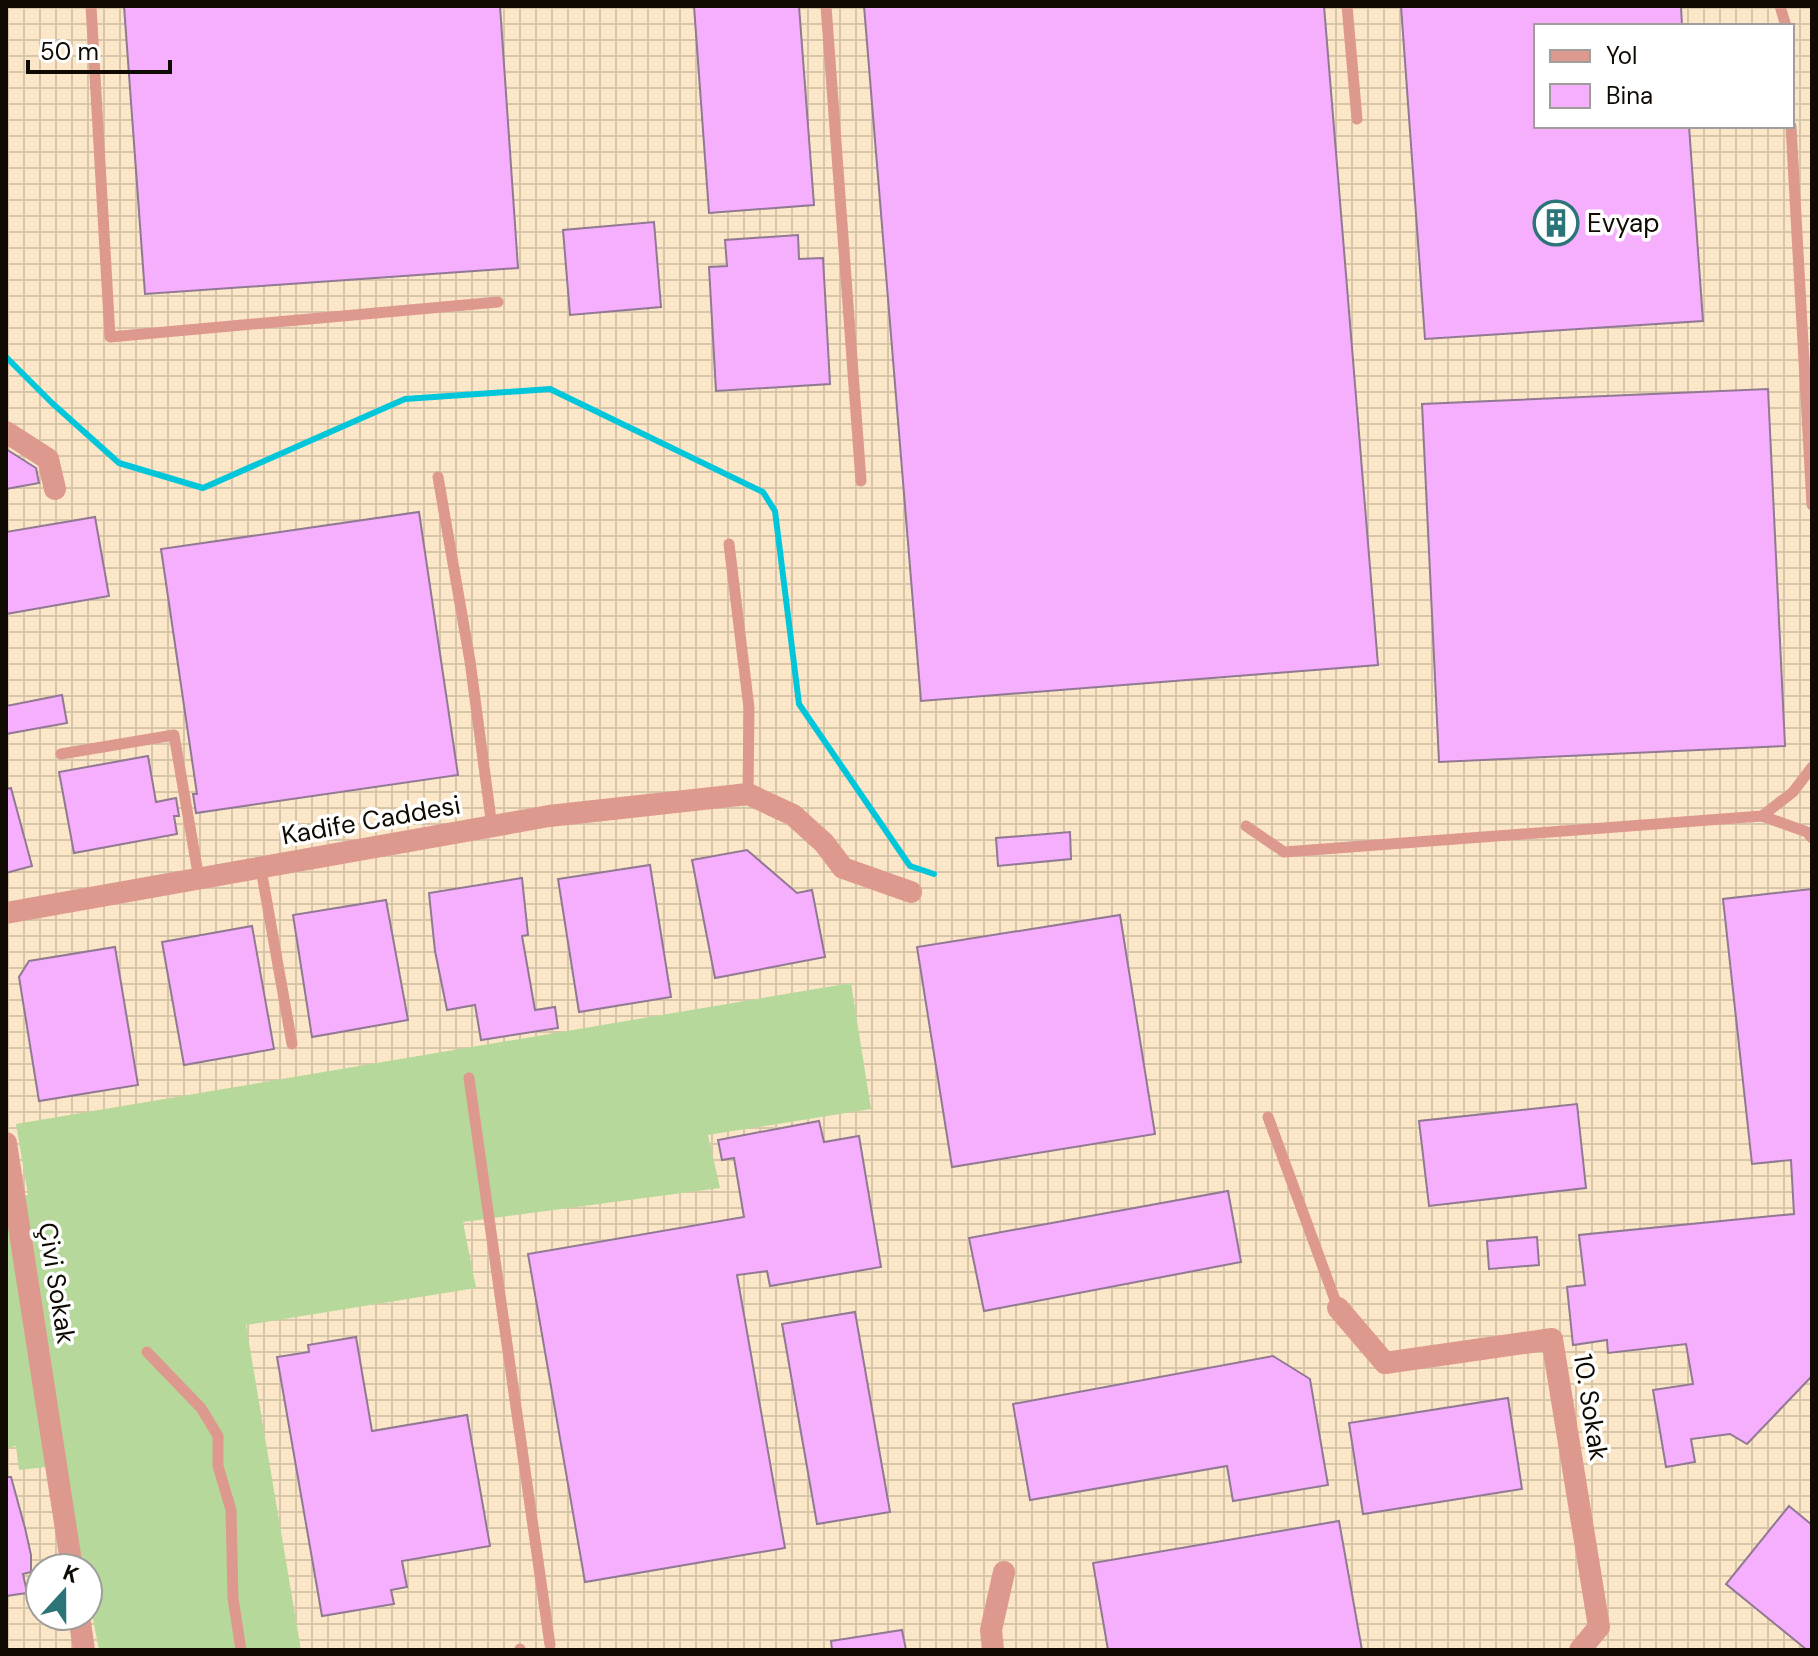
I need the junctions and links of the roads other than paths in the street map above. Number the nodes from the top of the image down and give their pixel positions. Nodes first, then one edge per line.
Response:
1 (91, 6) edge
2 (826, 6) edge
3 (1347, 6) edge
4 (1357, 119) dead end
5 (1791, 128) edge
6 (498, 302) dead end
7 (6, 432) edge
8 (438, 477) dead end
9 (861, 481) dead end
10 (55, 489) dead end
11 (1812, 505) edge
12 (729, 544) dead end
13 (61, 754) dead end
14 (1812, 767) edge
15 (748, 794) junction
16 (1762, 816) junction
17 (1246, 826) dead end
18 (492, 827) junction
19 (1812, 838) edge
20 (261, 869) junction
21 (199, 880) junction
22 (911, 892) dead end
23 (6, 913) edge
24 (292, 1044) dead end
25 (469, 1078) dead end
26 (1268, 1117) dead end
27 (6, 1143) edge
28 (1338, 1308) joint
29 (147, 1352) dead end
30 (70, 1552) edge
31 (1004, 1572) dead end
32 (550, 1645) dead end
33 (241, 1650) edge
34 (993, 1650) edge
35 (1580, 1650) edge

1 - 6 lane
2 - 9 lane
3 - 4 lane
5 - 11 lane
7 - 10 street
8 - 18 lane
12 - 15 lane
13 - 21 lane
14 - 16 lane
15 - 18 street, Kadife Caddesi
15 - 22 street
16 - 17 lane
16 - 19 lane
18 - 20 street, Kadife Caddesi
20 - 21 street, Kadife Caddesi
20 - 24 lane
21 - 23 street, Kadife Caddesi
25 - 32 lane
26 - 28 lane
27 - 30 street, Çivi Sokak
28 - 35 street, 10. Sokak
29 - 33 lane
31 - 34 street

